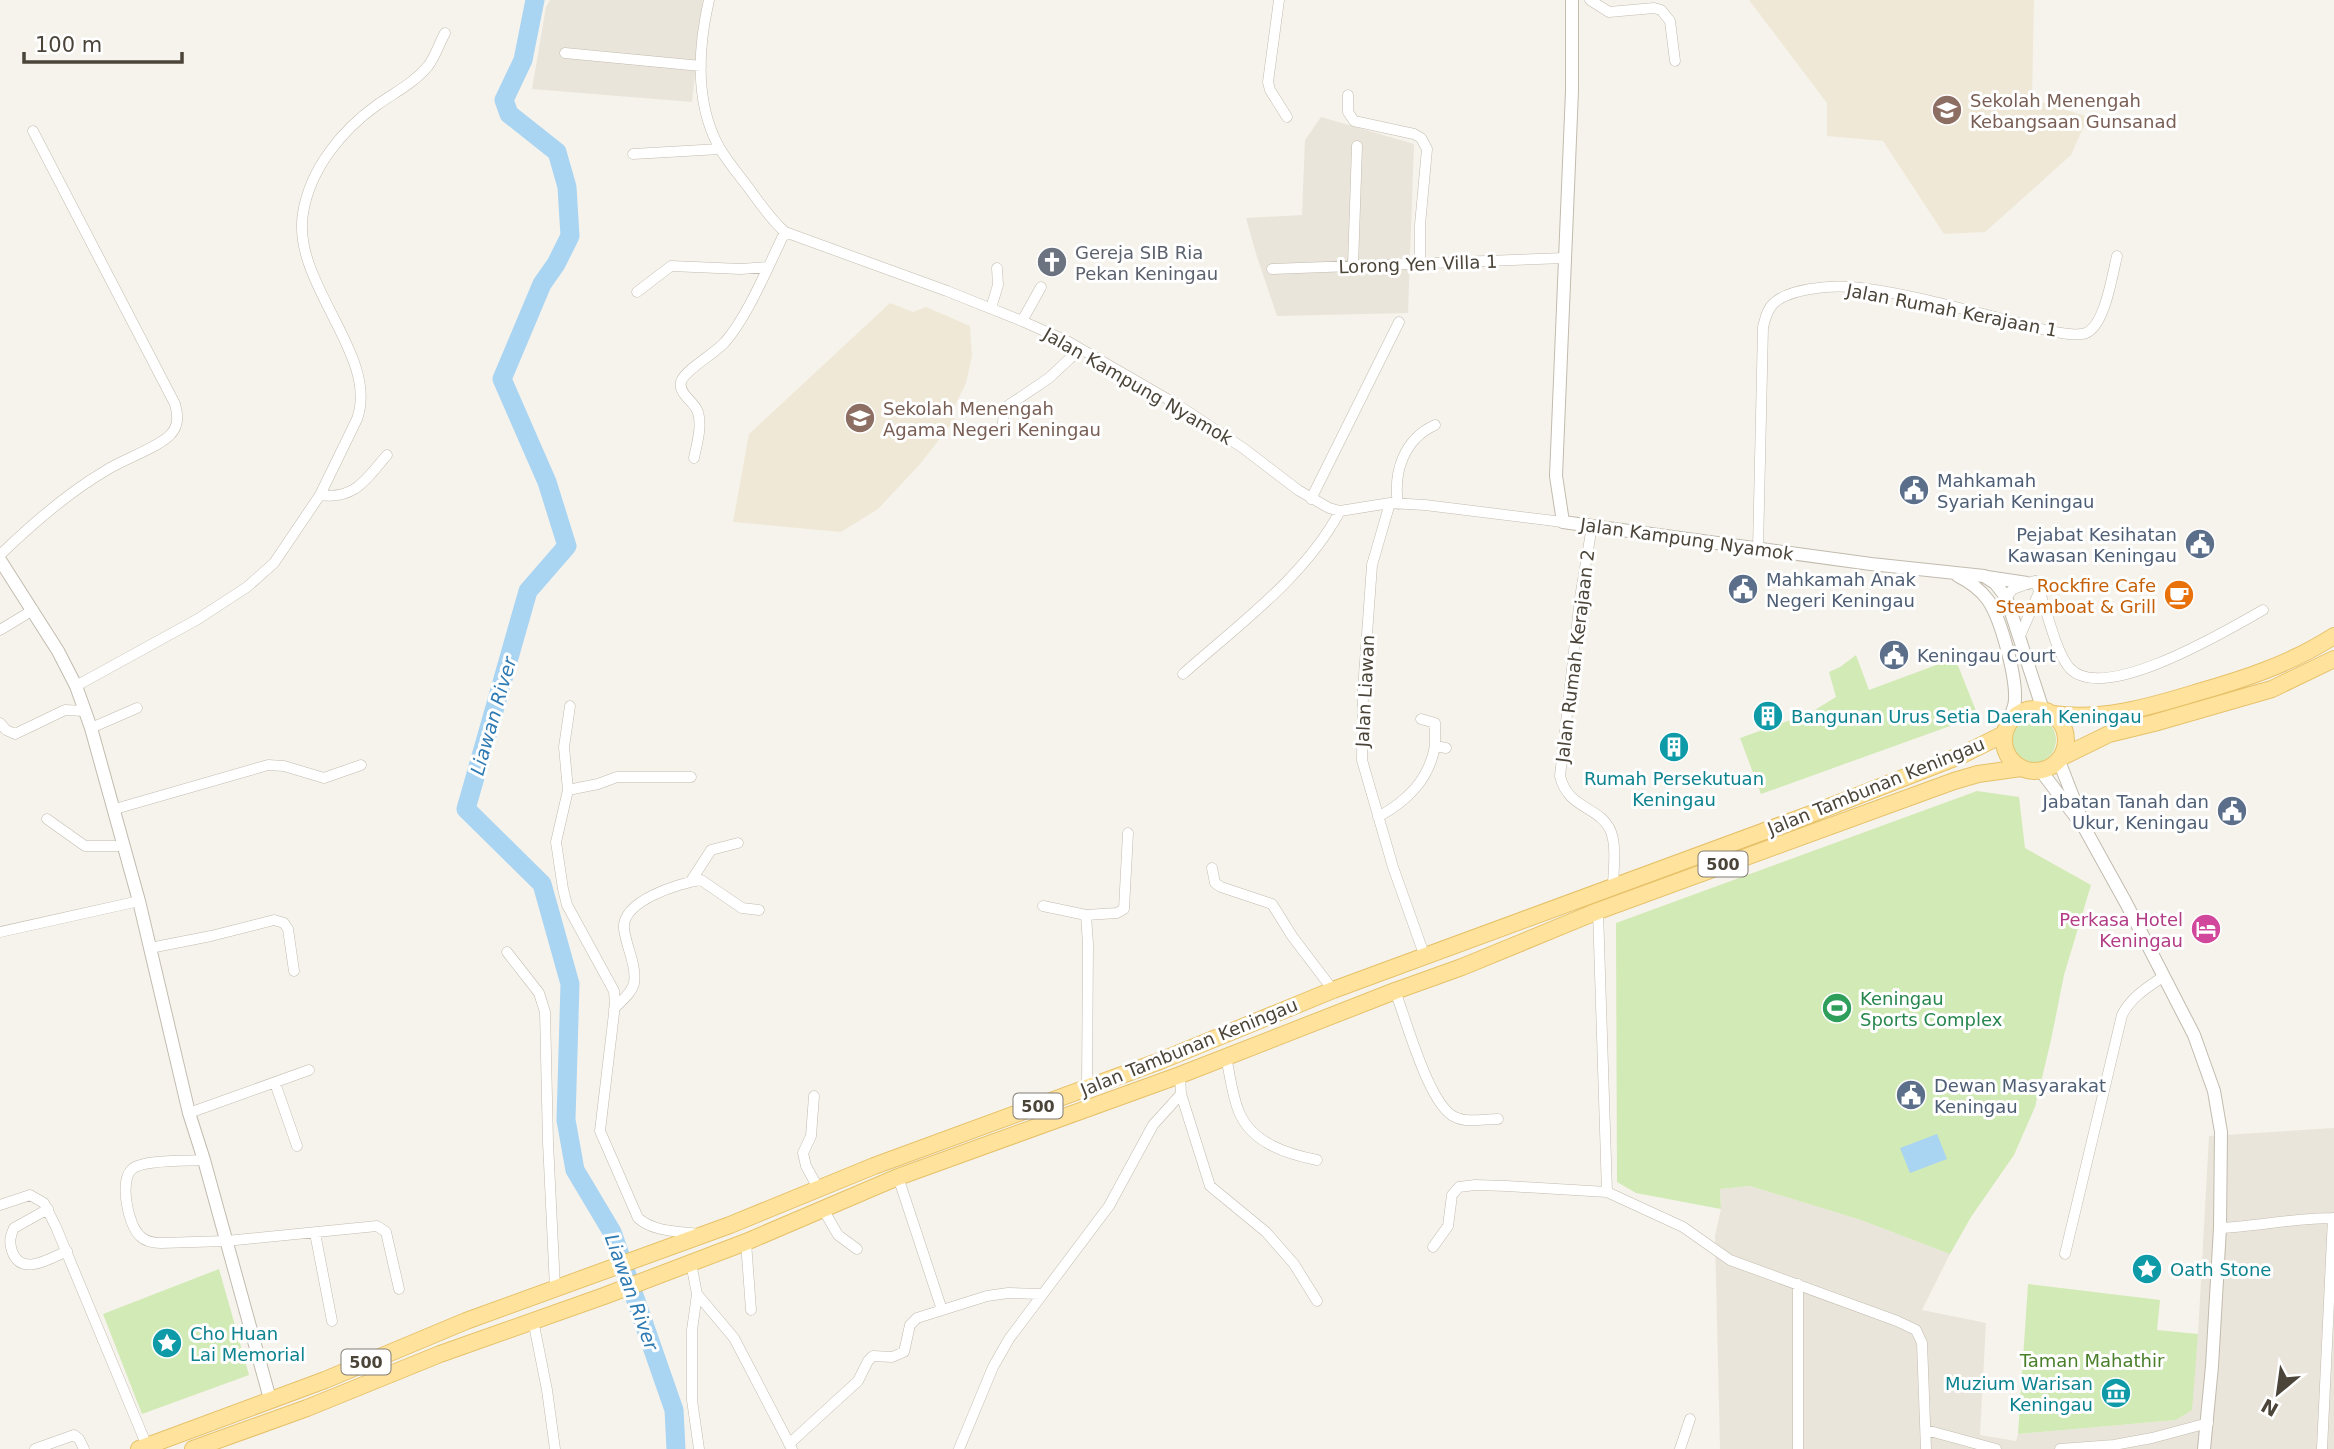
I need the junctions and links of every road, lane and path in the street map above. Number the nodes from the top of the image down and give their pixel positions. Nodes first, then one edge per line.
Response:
1 (709, 0) edge
2 (1279, 0) edge
3 (1572, 0) edge
4 (1590, 0) edge
5 (445, 33) dead end
6 (565, 53) dead end
7 (1675, 61) dead end
8 (701, 66) junction
9 (1348, 95) dead end
10 (1287, 117) dead end
11 (33, 131) dead end
12 (1357, 146) dead end
13 (720, 149) junction
14 (633, 154) dead end
15 (785, 232) junction
16 (2117, 256) dead end
17 (1565, 258) junction
18 (1420, 264) junction
19 (1353, 266) junction
20 (768, 267) junction
21 (997, 268) dead end
22 (1272, 269) dead end
23 (1041, 287) dead end
24 (637, 292) dead end
25 (991, 308) junction
26 (1022, 321) junction
27 (1399, 323) dead end
28 (1080, 349) junction
29 (1435, 425) dead end
30 (1002, 433) dead end
31 (387, 455) dead end
32 (694, 458) dead end
33 (320, 495) junction
34 (1311, 499) junction
35 (1394, 504) junction
36 (1340, 511) junction
37 (1563, 522) junction
38 (1592, 526) junction
39 (1758, 549) junction
40 (0, 557) edge
41 (1951, 573) junction
42 (1984, 576) junction
43 (2034, 585) junction
44 (2006, 597) junction
45 (33, 610) junction
46 (2263, 610) dead end
47 (1994, 612) junction
48 (2052, 623) junction
49 (2025, 625) junction
50 (0, 630) edge
51 (2334, 636) edge
52 (2018, 639) junction
53 (2334, 659) edge
54 (1183, 674) dead end
55 (76, 686) junction
56 (570, 706) dead end
57 (137, 708) dead end
58 (85, 711) junction
59 (2048, 712) junction
60 (1421, 719) dead end
61 (0, 723) edge
62 (91, 728) junction
63 (2006, 729) junction
64 (2060, 759) junction
65 (361, 765) dead end
66 (2021, 768) junction
67 (2041, 771) junction
68 (691, 776) dead end
69 (568, 790) junction
70 (115, 809) junction
71 (1378, 817) junction
72 (47, 819) dead end
73 (2085, 829) junction
74 (1128, 833) dead end
75 (738, 843) dead end
76 (124, 846) junction
77 (1212, 869) dead end
78 (691, 881) junction
79 (1613, 888) junction
80 (139, 901) junction
81 (1043, 906) dead end
82 (759, 910) dead end
83 (1598, 911) junction
84 (1086, 915) junction
85 (0, 932) edge
86 (150, 948) junction
87 (507, 952) dead end
88 (1425, 957) junction
89 (294, 971) dead end
90 (2164, 976) junction
91 (1333, 990) junction
92 (1395, 991) junction
93 (614, 1009) junction
94 (1226, 1057) junction
95 (309, 1070) dead end
96 (1180, 1075) junction
97 (275, 1083) junction
98 (1087, 1088) junction
99 (1181, 1094) junction
100 (814, 1096) dead end
101 (189, 1113) junction
102 (1498, 1119) dead end
103 (297, 1146) dead end
104 (204, 1160) junction
105 (1317, 1160) dead end
106 (898, 1177) junction
107 (818, 1188) junction
108 (1607, 1192) junction
109 (0, 1205) edge
110 (48, 1209) junction
111 (819, 1210) junction
112 (2333, 1218) edge
113 (723, 1227) junction
114 (2220, 1228) junction
115 (315, 1233) junction
116 (702, 1235) junction
117 (226, 1241) junction
118 (746, 1242) junction
119 (1433, 1247) dead end
120 (857, 1249) dead end
121 (67, 1251) junction
122 (2065, 1254) dead end
123 (691, 1264) junction
124 (1798, 1284) junction
125 (555, 1288) junction
126 (399, 1289) dead end
127 (697, 1294) junction
128 (1041, 1294) junction
129 (1317, 1301) dead end
130 (751, 1310) dead end
131 (942, 1310) junction
132 (533, 1320) junction
133 (332, 1321) dead end
134 (270, 1399) junction
135 (1690, 1419) dead end
136 (2208, 1423) junction
137 (1926, 1430) junction
138 (791, 1446) edge
139 (143, 1448) edge
140 (35, 1449) edge
141 (84, 1449) edge
142 (193, 1449) edge
143 (555, 1449) edge
144 (699, 1449) edge
145 (960, 1449) edge
146 (1680, 1449) edge
147 (1798, 1449) edge
148 (1926, 1449) edge
149 (1996, 1449) edge
150 (2060, 1449) edge
151 (2204, 1449) edge
152 (2322, 1449) edge

1 - 8 street, Jalan Kampung Nyamok
2 - 10 street
3 - 17 street
4 - 7 street
5 - 33 street
6 - 8 street
8 - 13 street, Jalan Kampung Nyamok
9 - 18 street
11 - 40 street
12 - 19 street
13 - 14 street
13 - 15 street, Jalan Kampung Nyamok
15 - 20 street
15 - 25 street, Jalan Kampung Nyamok
16 - 39 street, Jalan Rumah Kerajaan 1
17 - 18 street, Lorong Yen Villa 1
17 - 37 street
18 - 19 street, Lorong Yen Villa 1
19 - 22 street, Lorong Yen Villa 1
20 - 24 street
20 - 32 street
21 - 25 street
23 - 26 street
25 - 26 street, Jalan Kampung Nyamok
26 - 28 street, Jalan Kampung Nyamok
27 - 34 street
28 - 30 street
28 - 34 street, Jalan Kampung Nyamok
29 - 35 street, Jalan Liawan
31 - 33 street
33 - 55 street
34 - 36 street, Jalan Kampung Nyamok
35 - 36 street, Jalan Kampung Nyamok
35 - 37 street, Jalan Kampung Nyamok
35 - 71 street, Jalan Liawan
36 - 54 street
37 - 38 street, Jalan Kampung Nyamok
38 - 39 street, Jalan Kampung Nyamok
38 - 79 street, Jalan Rumah Kerajaan 2
39 - 41 street, Jalan Kampung Nyamok
40 - 45 street
41 - 42 street, Jalan Kampung Nyamok
41 - 47 street, Jalan Kampung Nyamok
42 - 43 street, Jalan Kampung Nyamok
42 - 44 street
43 - 44 street
43 - 48 street
43 - 49 street
44 - 47 street
44 - 52 street
45 - 50 street
45 - 55 street
46 - 48 street
47 - 63 street, Jalan Kampung Nyamok
48 - 49 street
49 - 52 street
51 - 59 main road, 500
52 - 59 street
53 - 64 main road
55 - 58 street
56 - 69 street
57 - 62 street
58 - 61 street
58 - 62 street
59 - 63 main road, 500
59 - 64 main road
60 - 71 street
62 - 70 street
63 - 66 main road
63 - 79 main road, Jalan Tambunan Keningau / 500
64 - 67 main road
64 - 73 street
65 - 70 street
66 - 67 main road, 500
66 - 83 main road, Jalan Tambunan Keningau / 500
67 - 73 street
68 - 69 street
69 - 93 street
70 - 76 street
71 - 88 street, Jalan Liawan
72 - 76 street
73 - 90 street
74 - 84 street
75 - 78 street
76 - 80 street
77 - 91 street
78 - 82 street
78 - 93 street
79 - 88 main road, Jalan Tambunan Keningau / 500
80 - 85 street
80 - 86 street
81 - 84 street
83 - 92 main road, Jalan Tambunan Keningau / 500
83 - 108 street
84 - 98 street
86 - 89 street
86 - 101 street
87 - 125 street
88 - 91 main road, Jalan Tambunan Keningau / 500
90 - 114 street
90 - 122 street
91 - 98 main road, Jalan Tambunan Keningau / 500
92 - 94 main road, Jalan Tambunan Keningau / 500
92 - 102 street
93 - 116 street
94 - 96 main road, Jalan Tambunan Keningau / 500
94 - 105 street
95 - 97 street
96 - 99 street
96 - 106 main road, Jalan Tambunan Keningau / 500
97 - 101 street
97 - 103 street
98 - 107 main road, Jalan Tambunan Keningau / 500
99 - 128 street
99 - 129 street
100 - 107 street
101 - 104 street
104 - 117 street
104 - 117 street
106 - 111 main road, Jalan Tambunan Keningau / 500
106 - 131 street
107 - 113 main road, Jalan Tambunan Keningau / 500
108 - 119 street
108 - 124 street
109 - 110 street
110 - 121 street
110 - 121 street
111 - 113 main road
111 - 118 main road, Jalan Tambunan Keningau / 500
111 - 120 street
112 - 114 street
112 - 152 street
113 - 116 main road, Jalan Tambunan Keningau / 500
114 - 136 street
115 - 117 street
115 - 126 street
115 - 133 street
116 - 125 main road, Jalan Tambunan Keningau / 500
117 - 134 street
118 - 123 main road, Jalan Tambunan Keningau / 500
118 - 130 street
121 - 139 street
123 - 127 street
123 - 132 main road, Jalan Tambunan Keningau / 500
124 - 137 street
124 - 147 street
125 - 134 main road, Jalan Tambunan Keningau / 500
127 - 138 street
127 - 144 street
128 - 131 street
128 - 145 street
131 - 138 street
132 - 142 main road, Jalan Tambunan Keningau / 500
132 - 143 street
134 - 139 main road, Jalan Tambunan Keningau / 500
135 - 146 street
136 - 150 street
136 - 151 street
137 - 148 street
137 - 149 street
140 - 141 street

